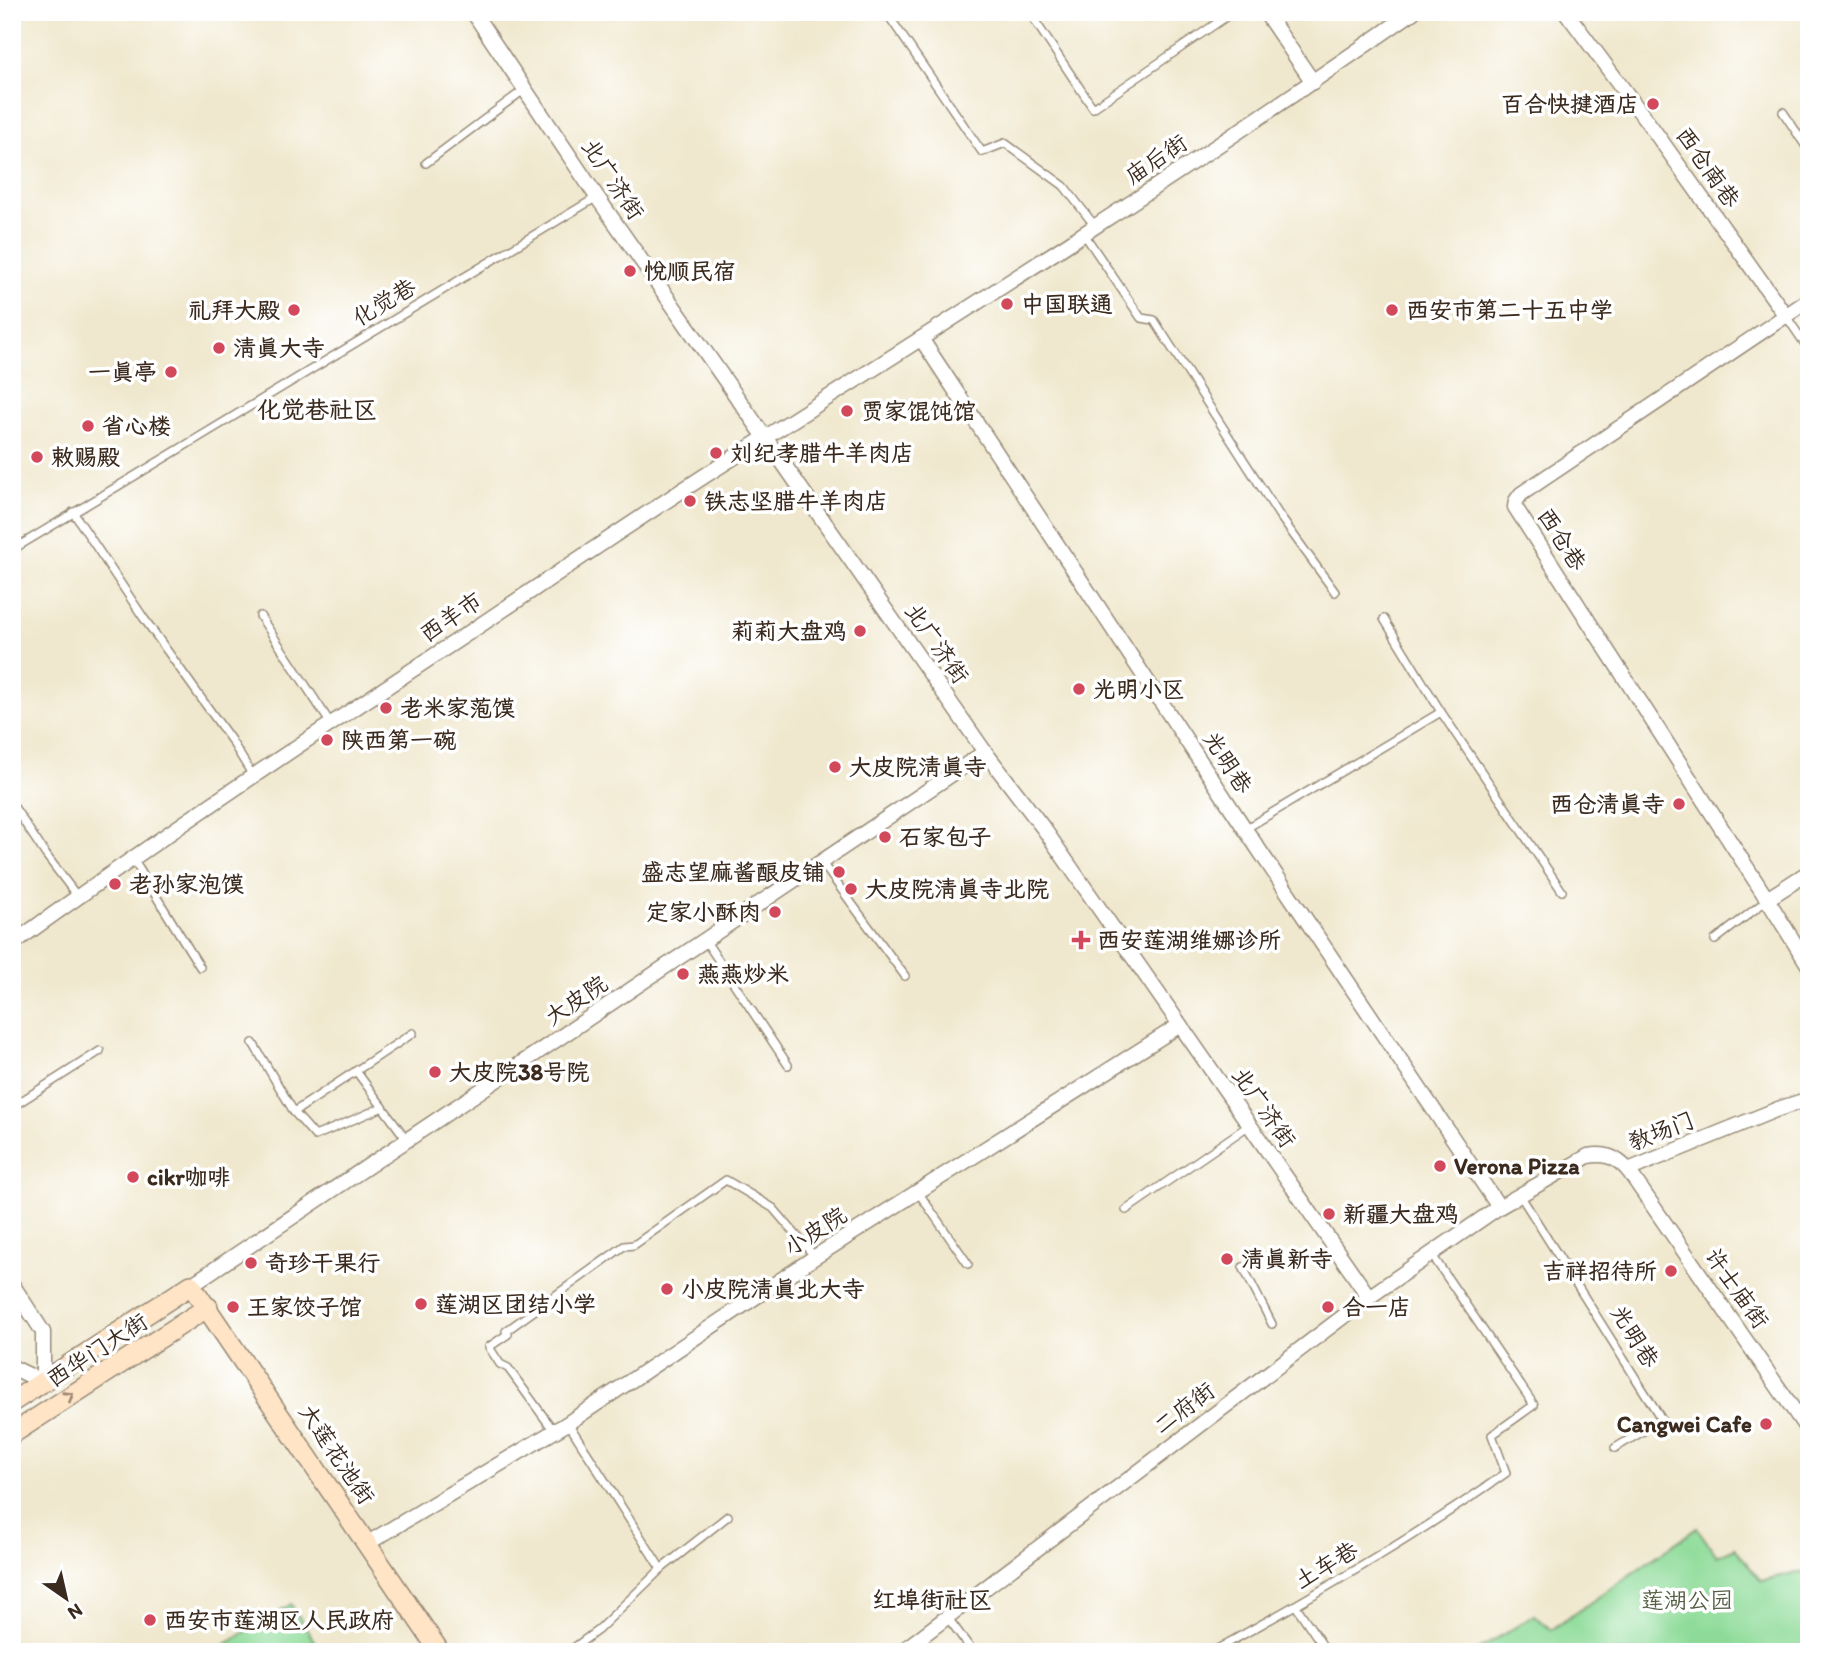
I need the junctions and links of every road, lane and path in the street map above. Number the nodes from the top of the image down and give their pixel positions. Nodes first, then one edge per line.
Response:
1 (473, 12) edge
2 (886, 12) edge
3 (1030, 12) edge
4 (1233, 12) edge
5 (1265, 12) edge
6 (1413, 12) edge
7 (1566, 12) edge
8 (1313, 82) junction
9 (526, 89) junction
10 (1783, 113) dead end
11 (1809, 151) edge
12 (425, 163) dead end
13 (597, 197) junction
14 (1090, 231) junction
15 (1809, 300) edge
16 (1786, 316) junction
17 (922, 340) junction
18 (1809, 350) edge
19 (766, 437) junction
20 (74, 512) junction
21 (12, 550) edge
22 (1335, 592) dead end
23 (260, 616) dead end
24 (1384, 619) dead end
25 (1441, 712) junction
26 (331, 724) junction
27 (985, 752) junction
28 (253, 777) junction
29 (12, 804) edge
30 (1245, 830) junction
31 (133, 858) junction
32 (822, 863) junction
33 (1809, 872) edge
34 (1562, 891) dead end
35 (77, 896) junction
36 (1768, 899) junction
37 (705, 940) junction
38 (1715, 940) dead end
39 (12, 944) edge
40 (1809, 966) edge
41 (200, 967) dead end
42 (905, 976) dead end
43 (1180, 1025) junction
44 (413, 1033) dead end
45 (253, 1043) dead end
46 (100, 1051) dead end
47 (788, 1065) dead end
48 (356, 1071) junction
49 (1809, 1099) edge
50 (12, 1107) edge
51 (383, 1107) junction
52 (294, 1112) junction
53 (1248, 1125) junction
54 (407, 1141) junction
55 (1628, 1170) junction
56 (918, 1192) junction
57 (1520, 1194) junction
58 (1499, 1207) junction
59 (1126, 1210) dead end
60 (1432, 1255) junction
61 (815, 1257) junction
62 (968, 1264) dead end
63 (1243, 1267) dead end
64 (12, 1284) edge
65 (191, 1285) junction
66 (1369, 1297) junction
67 (208, 1307) junction
68 (1272, 1324) dead end
69 (12, 1367) edge
70 (43, 1382) junction
71 (12, 1402) edge
72 (568, 1423) junction
73 (1809, 1432) edge
74 (13, 1434) edge
75 (1615, 1448) dead end
76 (728, 1516) dead end
77 (368, 1544) junction
78 (661, 1569) junction
79 (1296, 1606) junction
80 (948, 1618) junction
81 (440, 1652) edge
82 (568, 1652) edge
83 (901, 1652) edge
84 (973, 1652) edge
85 (1212, 1652) edge
86 (1327, 1652) edge

1 - 9 street, 北广济街
2 - 14 lane
3 - 4 lane
5 - 8 street
6 - 8 street, 庙后街
7 - 16 street, 西仓南巷
8 - 14 street, 庙后街
9 - 12 lane
9 - 13 street, 北广济街
10 - 11 lane
13 - 19 street, 北广济街
13 - 20 lane, 化觉巷
14 - 17 street, 庙后街
14 - 22 lane
15 - 16 street, 西仓巷
16 - 18 lane
16 - 36 street, 西仓巷
17 - 19 street, 西羊市
17 - 30 street, 光明巷
19 - 26 street, 西羊市
19 - 27 street, 北广济街
20 - 21 lane, 化觉巷
20 - 28 lane
23 - 26 lane
24 - 25 lane
25 - 30 lane
25 - 34 lane
26 - 28 street, 西羊市
27 - 32 street, 大皮院
27 - 43 street, 北广济街
28 - 31 street, 西羊市
29 - 35 lane
30 - 58 street, 光明巷
31 - 35 street, 西羊市
31 - 41 lane
32 - 37 street, 大皮院
32 - 42 lane
33 - 36 street
35 - 39 street, 西羊市
36 - 38 lane
36 - 40 street, 西仓巷
37 - 47 lane
37 - 54 street, 大皮院
43 - 53 street, 北广济街
43 - 56 street, 小皮院
44 - 48 lane
45 - 52 lane
46 - 50 lane
48 - 51 lane
48 - 52 lane
49 - 55 street, 教场门
51 - 52 lane
51 - 54 lane
53 - 59 lane
53 - 66 street, 北广济街
54 - 65 street, 大皮院
55 - 57 street, 教场门
55 - 73 street, 许士庙街
56 - 61 street, 小皮院
56 - 62 lane
57 - 58 street, 教场门
57 - 75 lane, 光明巷
58 - 60 street, 二府街
60 - 66 street, 二府街
60 - 79 lane, 土车巷
61 - 72 street, 小皮院
61 - 72 lane
63 - 68 lane
64 - 70 street
65 - 67 street, 大莲花池街
65 - 70 street, 西华门大街
66 - 80 street, 二府街
74 -> 67 street, 西华门大街
67 - 77 street, 大莲花池街
69 - 70 street
70 - 71 street, 西华门大街
72 - 77 street, 小皮院
72 - 78 lane
76 - 78 lane
77 - 81 street, 大莲花池街
78 - 82 lane
79 - 85 lane, 土车巷
79 - 86 lane
80 - 83 street, 二府街
80 - 84 lane

